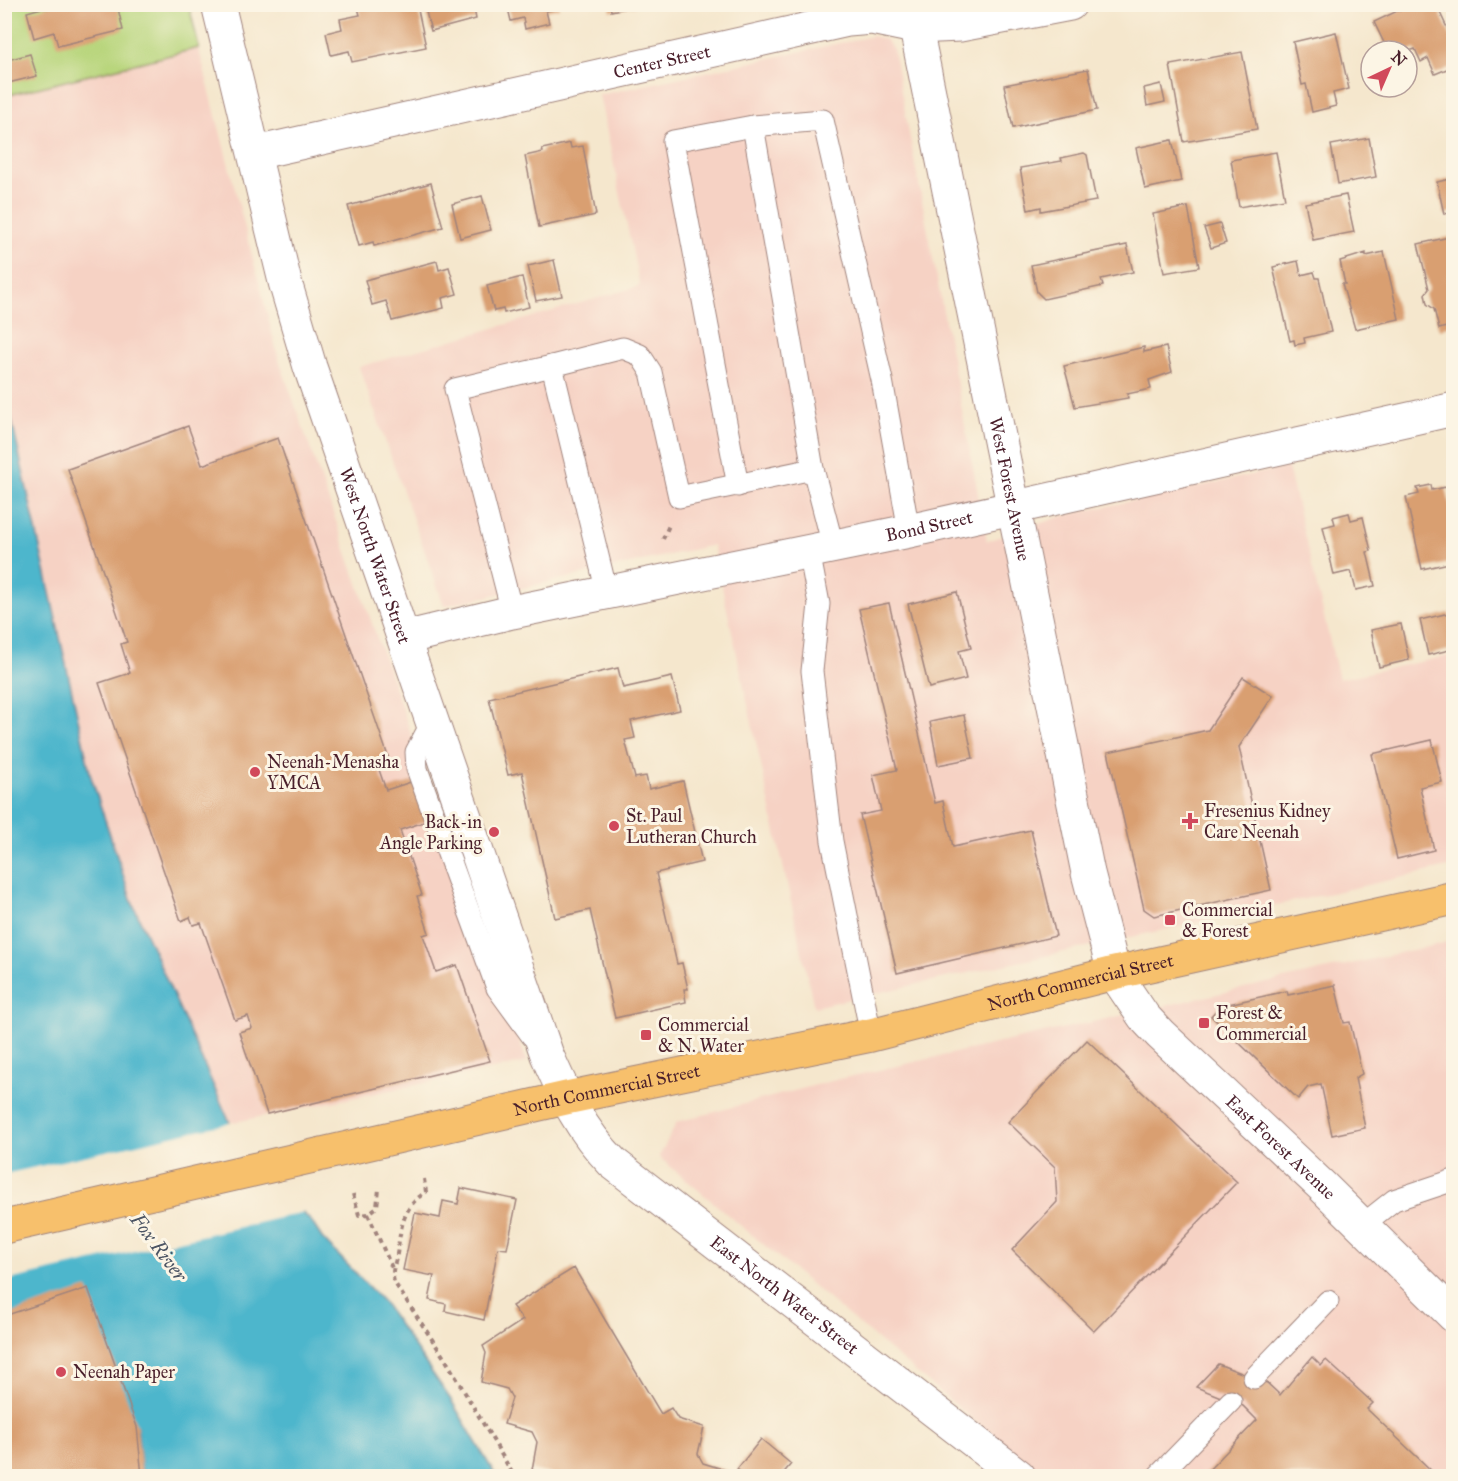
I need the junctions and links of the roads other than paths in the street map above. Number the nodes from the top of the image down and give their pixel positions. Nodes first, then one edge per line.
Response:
1 (218, 4) edge
2 (1070, 4) edge
3 (913, 16) edge
4 (753, 126) junction
5 (255, 153) junction
6 (552, 366) junction
7 (1454, 409) edge
8 (813, 469) junction
9 (738, 486) junction
10 (1014, 507) junction
11 (909, 531) junction
12 (821, 549) junction
13 (607, 593) junction
14 (512, 612) junction
15 (404, 638) junction
16 (1454, 898) edge
17 (1114, 973) junction
18 (871, 1035) junction
19 (566, 1098) junction
20 (1454, 1180) edge
21 (1361, 1226) junction
22 (4, 1227) edge
23 (1328, 1301) dead end
24 (1450, 1306) edge
25 (1254, 1378) dead end
26 (1231, 1401) dead end
27 (1019, 1476) edge
28 (1158, 1476) edge

1 - 5 street, West North Water Street
2 - 3 street, Center Street
3 - 5 street, Center Street
3 - 10 street, West Forest Avenue
4 - 8 lane
4 - 9 lane
4 - 11 lane
5 - 15 street, West North Water Street
6 - 9 lane
6 - 13 lane
6 - 14 lane
7 - 10 street, Bond Street
8 - 9 lane
8 - 12 lane
10 - 11 street, Bond Street
10 - 17 street, West Forest Avenue
11 - 12 street, Bond Street
12 - 13 street, Bond Street
12 - 18 lane
13 - 14 street, Bond Street
14 - 15 street, Bond Street
15 - 19 street, West North Water Street
16 - 17 main road, North Commercial Street
17 - 18 main road, North Commercial Street
17 - 21 street, East Forest Avenue
18 - 19 main road, North Commercial Street
19 - 22 main road, North Commercial Street
19 - 27 street, East North Water Street
20 - 21 lane
21 - 24 street, East Forest Avenue
23 - 25 lane
26 - 28 lane

